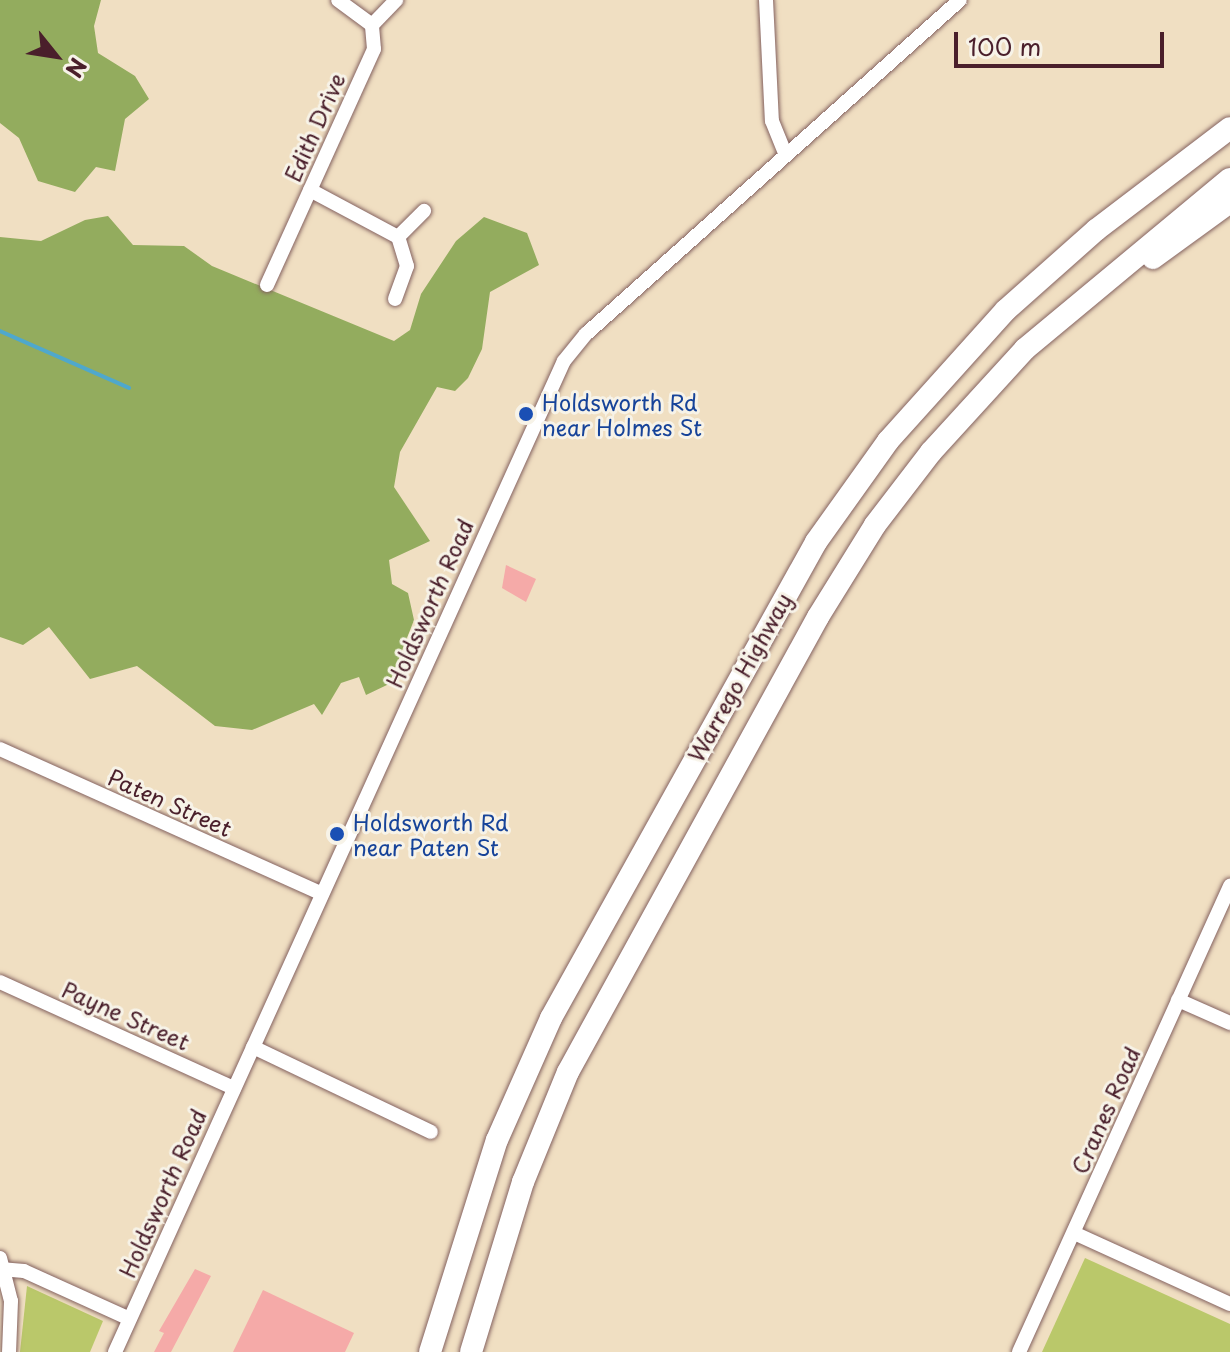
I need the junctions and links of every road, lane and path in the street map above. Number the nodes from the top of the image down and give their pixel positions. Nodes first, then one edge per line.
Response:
1 (338, 0) edge
2 (396, 0) edge
3 (766, 0) edge
4 (960, 0) edge
5 (372, 25) junction
6 (1230, 128) edge
7 (785, 154) junction
8 (1230, 179) edge
9 (310, 190) junction
10 (1230, 202) edge
11 (424, 211) dead end
12 (398, 237) junction
13 (267, 285) dead end
14 (1096, 285) junction
15 (395, 299) dead end
16 (0, 749) edge
17 (1230, 886) edge
18 (322, 894) junction
19 (0, 982) edge
20 (1178, 1000) junction
21 (1230, 1023) edge
22 (253, 1047) junction
23 (234, 1088) junction
24 (431, 1132) dead end
25 (1074, 1233) junction
26 (1, 1265) edge
27 (1230, 1304) edge
28 (130, 1319) junction
29 (9, 1352) edge
30 (115, 1352) edge
31 (430, 1352) edge
32 (471, 1352) edge
33 (1019, 1352) edge

1 - 5 street
2 - 5 street
3 - 7 street
4 - 7 street, Holdsworth Road
5 - 9 street, Edith Drive
6 - 31 highway, Warrego Highway
7 - 18 street, Holdsworth Road
8 - 14 highway, Warrego Highway
9 - 12 street
9 - 13 street, Edith Drive
10 - 14 highway
11 - 12 street
12 - 15 street
14 - 32 highway, Warrego Highway
16 - 18 street, Paten Street
17 - 20 street, Cranes Road
18 - 22 street, Holdsworth Road
19 - 23 street, Payne Street
20 - 21 street
20 - 25 street, Cranes Road
22 - 23 street, Holdsworth Road
22 - 24 street
23 - 28 street, Holdsworth Road
25 - 27 street
25 - 33 street, Cranes Road
26 - 28 street
26 - 29 street
28 - 30 street, Holdsworth Road

